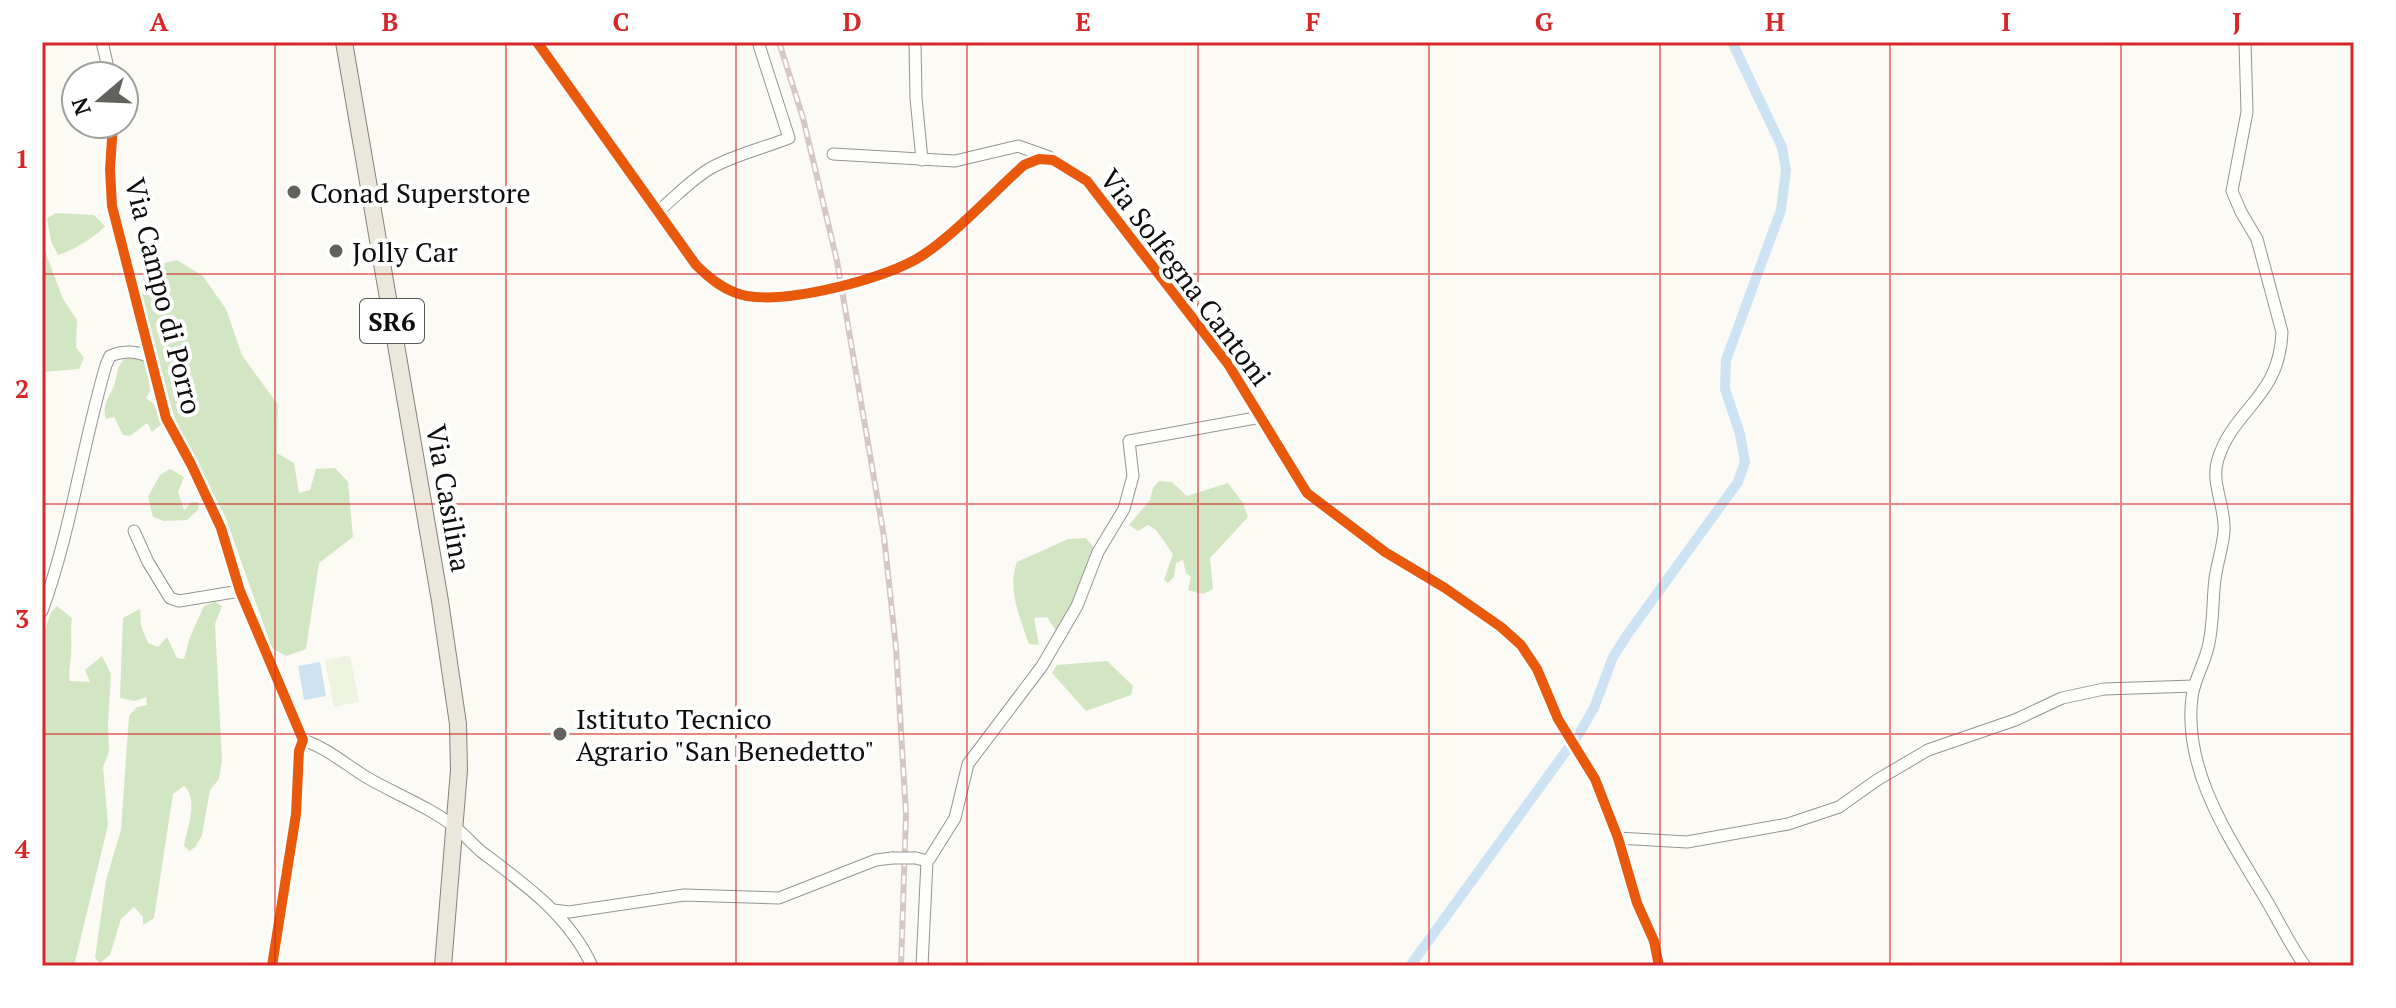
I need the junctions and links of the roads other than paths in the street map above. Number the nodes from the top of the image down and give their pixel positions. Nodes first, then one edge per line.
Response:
1 (344, 42) edge
2 (537, 42) edge
3 (758, 42) edge
4 (915, 42) edge
5 (2245, 42) edge
6 (112, 140) edge
7 (1006, 148) junction
8 (833, 154) dead end
9 (922, 160) junction
10 (1053, 160) junction
11 (1018, 170) junction
12 (657, 212) junction
13 (150, 357) junction
14 (1261, 417) junction
15 (134, 531) dead end
16 (240, 591) junction
17 (42, 611) edge
18 (2194, 686) junction
19 (303, 740) junction
20 (455, 827) junction
21 (1618, 838) junction
22 (922, 860) junction
23 (553, 910) junction
24 (272, 966) edge
25 (443, 966) edge
26 (592, 966) edge
27 (922, 966) edge
28 (1659, 966) edge
29 (2305, 966) edge

1 - 20 main road, Via Casilina / SR6
2 - 12 street
3 - 12 street
4 - 9 street
5 - 18 street
6 - 13 street, Via Campo di Porro
7 - 9 street
7 - 10 street, Via Solfegna Cantoni
7 - 11 street
8 - 9 street
10 - 11 street
10 - 14 street, Via Solfegna Cantoni
11 - 12 street
13 - 16 street, Via Campo di Porro
13 - 17 street
14 - 21 street, Via Solfegna Cantoni
14 - 22 street
15 - 16 street
16 - 19 street, Via Campo di Porro
18 - 21 street
18 - 29 street
19 - 20 street
19 - 24 street
20 - 23 street
20 - 25 main road, Via Casilina / SR6
21 - 28 street, Via Solfegna Cantoni
22 - 23 street, bridge
22 - 27 street
23 - 26 street

